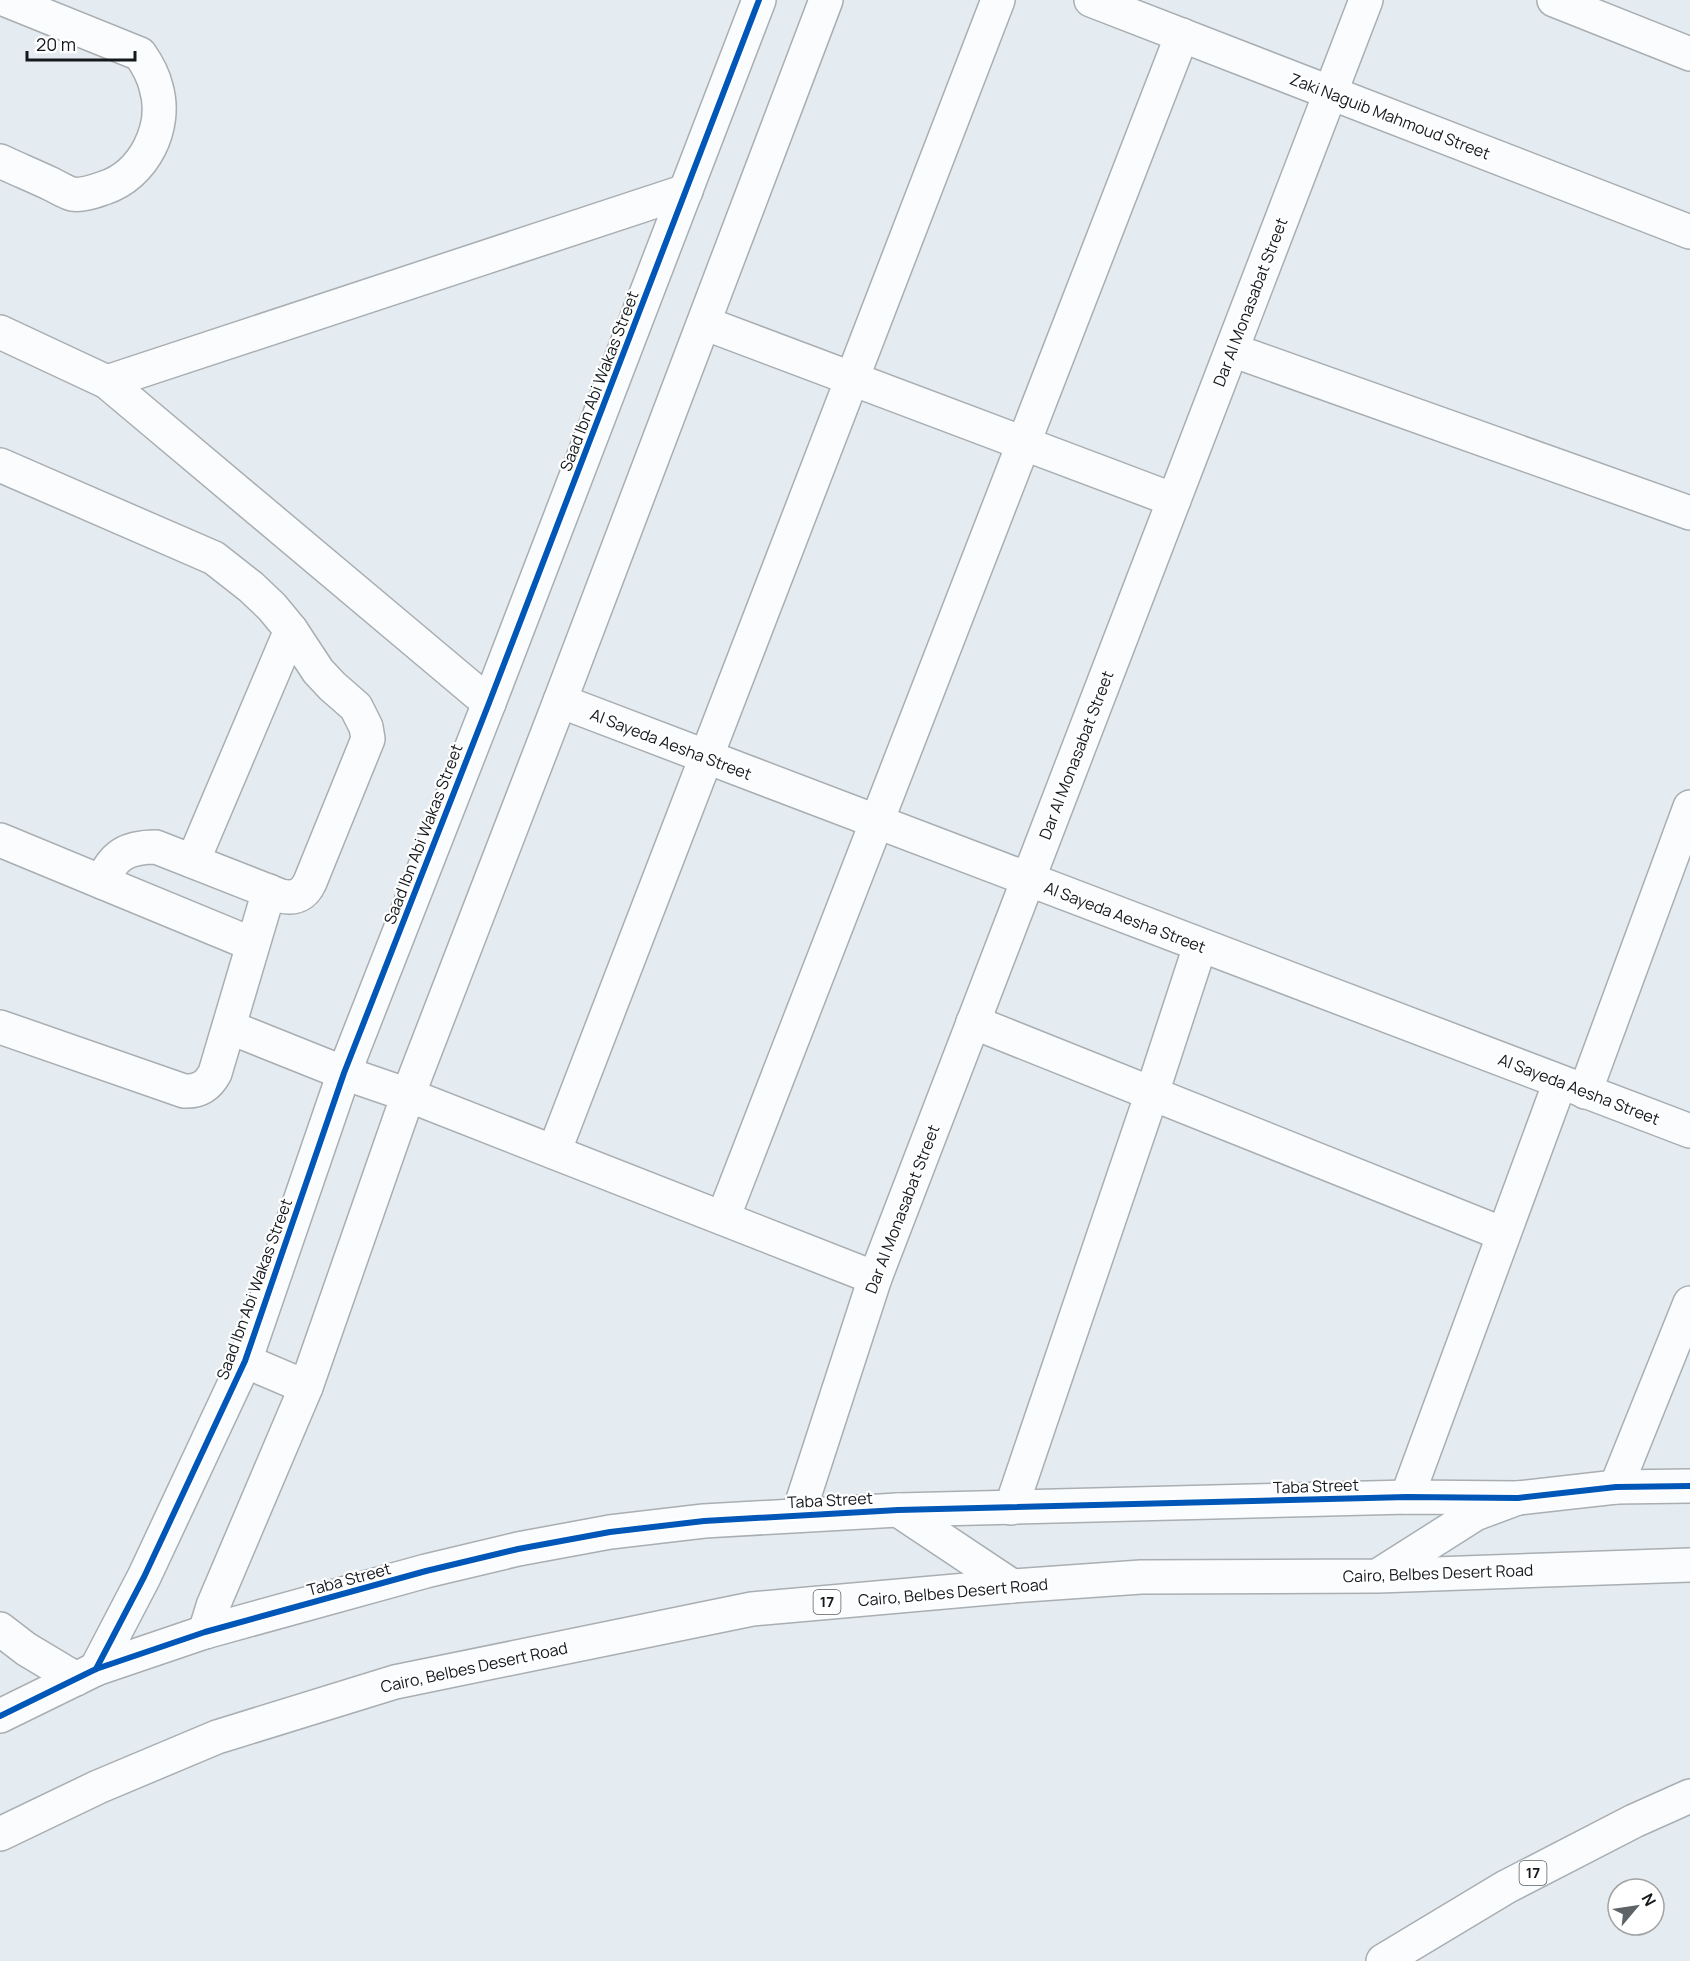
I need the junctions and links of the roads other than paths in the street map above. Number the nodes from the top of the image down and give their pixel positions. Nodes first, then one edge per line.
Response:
1 (6, 0) edge
2 (759, 0) edge
3 (826, 0) edge
4 (998, 0) edge
5 (1091, 0) edge
6 (1366, 0) edge
7 (1554, 0) edge
8 (1598, 8) edge
9 (1182, 35) junction
10 (1690, 54) edge
11 (1330, 93) junction
12 (0, 161) edge
13 (686, 191) junction
14 (1690, 232) edge
15 (704, 323) junction
16 (0, 332) edge
17 (1232, 350) junction
18 (852, 379) junction
19 (107, 382) junction
20 (1024, 443) junction
21 (0, 465) edge
22 (1174, 500) junction
23 (1690, 513) edge
24 (291, 630) junction
25 (560, 701) junction
26 (489, 703) junction
27 (706, 757) junction
28 (1690, 807) edge
29 (876, 822) junction
30 (0, 840) edge
31 (193, 861) junction
32 (1028, 880) junction
33 (102, 882) junction
34 (269, 891) junction
35 (252, 944) junction
36 (1200, 946) junction
37 (974, 1022) junction
38 (0, 1027) edge
39 (229, 1027) junction
40 (344, 1073) junction
41 (1573, 1087) junction
42 (1152, 1093) junction
43 (408, 1095) junction
44 (1690, 1131) edge
45 (554, 1152) junction
46 (723, 1218) junction
47 (1503, 1234) junction
48 (875, 1278) junction
49 (1690, 1303) edge
50 (245, 1361) junction
51 (306, 1387) junction
52 (1690, 1486) edge
53 (1616, 1487) junction
54 (1407, 1497) junction
55 (1518, 1498) junction
56 (1011, 1508) junction
57 (898, 1510) junction
58 (798, 1515) junction
59 (1690, 1565) edge
60 (1378, 1576) junction
61 (1012, 1586) junction
62 (0, 1629) edge
63 (205, 1632) junction
64 (86, 1674) junction
65 (0, 1716) edge
66 (1690, 1796) edge
67 (0, 1833) edge
68 (1383, 1961) edge

1 - 12 main road
2 - 13 main road, Saad Ibn Abi Wakas Street
3 - 15 main road
4 - 18 main road
5 - 9 main road, Zaki Naguib Mahmoud Street
6 - 11 main road, Dar Al Monasabat Street
7 - 8 main road
8 - 10 main road
9 - 11 main road, Zaki Naguib Mahmoud Street
9 - 20 main road
11 - 14 main road, Zaki Naguib Mahmoud Street
11 - 17 main road, Dar Al Monasabat Street
13 - 19 main road
13 - 26 main road, Saad Ibn Abi Wakas Street
15 - 18 main road
15 - 25 main road
16 - 19 main road
17 - 22 main road, Dar Al Monasabat Street
17 - 23 main road
18 - 20 main road
18 - 27 main road
19 - 26 main road
20 - 22 main road
20 - 29 main road
21 - 24 main road
22 - 32 main road, Dar Al Monasabat Street
24 - 31 main road
24 - 34 main road
25 - 27 main road, Al Sayeda Aesha Street
25 - 43 main road
26 - 40 main road, Saad Ibn Abi Wakas Street
27 - 29 main road, Al Sayeda Aesha Street
27 - 45 main road
28 - 41 main road
29 - 32 main road, Al Sayeda Aesha Street
29 - 46 main road
30 - 33 main road
31 - 33 main road
31 - 34 main road
32 - 36 main road, Al Sayeda Aesha Street
32 - 37 main road, Dar Al Monasabat Street
33 - 35 main road
34 - 35 main road
35 - 39 main road
36 - 41 main road, Al Sayeda Aesha Street
36 - 42 main road
37 - 42 main road
37 - 48 main road, Dar Al Monasabat Street
38 - 39 main road
39 - 40 main road
40 - 43 main road
40 - 50 main road, Saad Ibn Abi Wakas Street
41 - 44 main road, Al Sayeda Aesha Street
41 - 47 main road
42 - 47 main road
42 - 56 main road
43 - 45 main road
43 - 51 main road
45 - 46 main road
46 - 48 main road
47 - 54 main road
48 - 58 main road, Dar Al Monasabat Street
49 - 53 main road
50 - 51 main road
50 - 64 main road, Saad Ibn Abi Wakas Street
51 - 63 main road
52 - 53 main road, Taba Street
53 - 55 main road, Taba Street
54 - 55 main road, Taba Street
54 - 56 main road, Taba Street
55 - 60 main road
56 - 57 main road, Taba Street
57 - 58 main road, Taba Street
57 - 61 main road
58 - 63 main road, Taba Street
59 - 60 main road, Cairo, Belbes Desert Road / 17
60 - 61 main road, Cairo, Belbes Desert Road / 17
61 - 67 main road, Cairo, Belbes Desert Road / 17
62 - 64 main road
63 - 64 main road, Taba Street
64 - 65 main road, Taba Street
66 - 68 main road, 17

